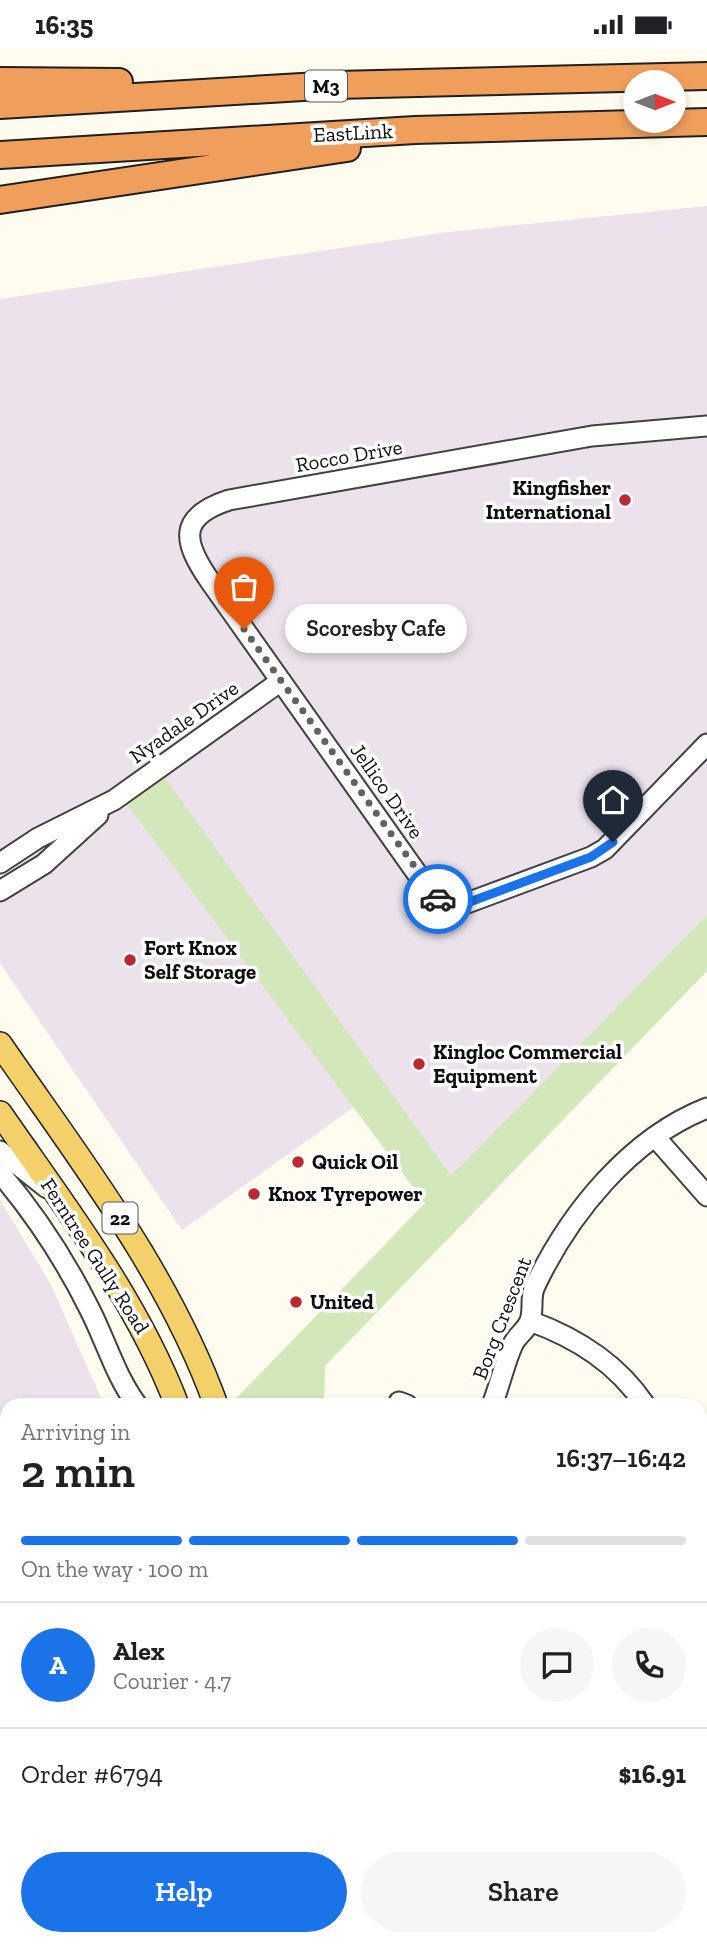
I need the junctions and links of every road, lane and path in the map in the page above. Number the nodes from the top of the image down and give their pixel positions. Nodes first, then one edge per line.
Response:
1 (623, 75) edge
2 (623, 76) edge
3 (686, 76) edge
4 (707, 76) edge
5 (0, 81) edge
6 (0, 105) edge
7 (707, 122) edge
8 (427, 130) junction
9 (0, 155) edge
10 (0, 200) edge
11 (707, 426) edge
12 (281, 681) junction
13 (707, 744) edge
14 (114, 800) junction
15 (0, 863) edge
16 (0, 891) edge
17 (0, 1044) edge
18 (707, 1108) edge
19 (0, 1114) edge
20 (656, 1138) junction
21 (0, 1151) edge
22 (0, 1173) edge
23 (707, 1196) edge
24 (61, 1200) junction
25 (530, 1321) junction
26 (133, 1398) edge
27 (174, 1398) edge
28 (213, 1398) edge
29 (494, 1398) edge
30 (639, 1398) edge

1 - 5 highway
2 - 6 highway, M3
3 - 4 highway, M3
7 - 8 highway, EastLink
8 - 9 highway, EastLink
8 - 10 highway
11 - 12 street, Rocco Drive
12 - 13 street, Jellico Drive
12 - 14 street, Nyadale Drive
14 - 15 street, Nyadale Drive
14 - 16 street, Nyadale Drive
17 - 28 main road, Ferntree Gully Road / 22
18 - 20 street, Borg Crescent
19 - 24 main road, Ferntree Gully Road / 22
20 - 23 street
20 - 25 street, Borg Crescent
21 - 24 street
22 - 26 street
24 - 27 main road, Ferntree Gully Road / 22
25 - 29 street, Borg Crescent
25 - 30 street

